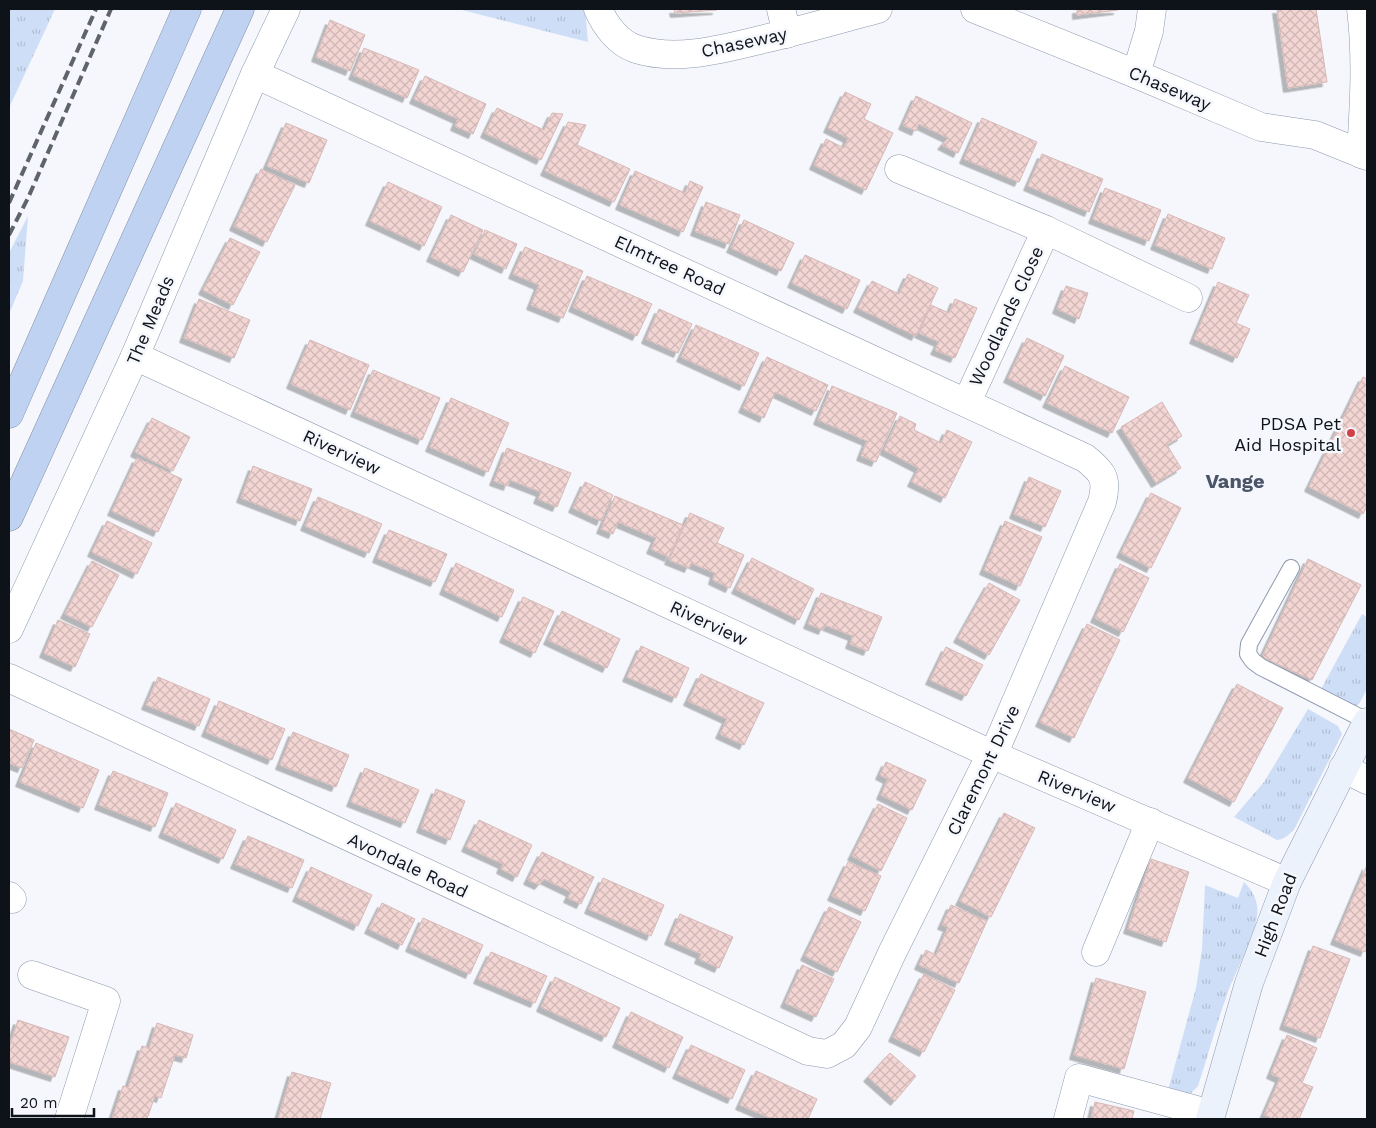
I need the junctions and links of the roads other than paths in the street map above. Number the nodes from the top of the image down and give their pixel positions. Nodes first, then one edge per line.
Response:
1 (187, 9) edge
2 (240, 9) edge
3 (286, 9) edge
4 (598, 9) edge
5 (878, 9) edge
6 (975, 9) edge
7 (1152, 9) edge
8 (1361, 9) edge
9 (784, 21) edge
10 (255, 74) junction
11 (1136, 74) junction
12 (1364, 155) edge
13 (898, 169) dead end
14 (1046, 230) junction
15 (1188, 298) dead end
16 (135, 356) junction
17 (966, 402) junction
18 (9, 414) edge
19 (1085, 458) joint
20 (9, 517) edge
21 (1291, 568) dead end
22 (9, 629) edge
23 (9, 678) edge
24 (1367, 722) edge
25 (991, 754) junction
26 (1343, 768) junction
27 (1367, 780) edge
28 (1150, 822) junction
29 (1287, 882) junction
30 (1096, 952) dead end
31 (32, 975) dead end
32 (808, 1051) joint
33 (1211, 1117) edge
34 (69, 1119) edge
35 (1068, 1119) edge

1 - 18 highway
2 - 20 highway
3 - 10 street, The Meads
4 - 9 street, Chaseway
5 - 9 street, Chaseway
6 - 11 street, Chaseway
7 - 11 street
8 - 12 street
10 - 16 street, The Meads
10 - 17 street, Elmtree Road
11 - 12 street, Chaseway
13 - 14 street, Woodlands Close
14 - 15 street, Woodlands Close
14 - 17 street, Woodlands Close
16 - 22 street, The Meads
16 - 25 street, Riverview
17 - 19 street, Elmtree Road
19 - 25 street, Claremont Drive
21 - 24 lane
23 - 32 street, Avondale Road
24 - 26 main road, High Road
25 - 28 street, Riverview
25 - 32 street, Claremont Drive
26 - 27 street
26 - 29 main road, High Road
28 - 29 street, Riverview
28 - 30 street
29 - 33 main road, High Road
31 - 34 street
33 - 35 street

